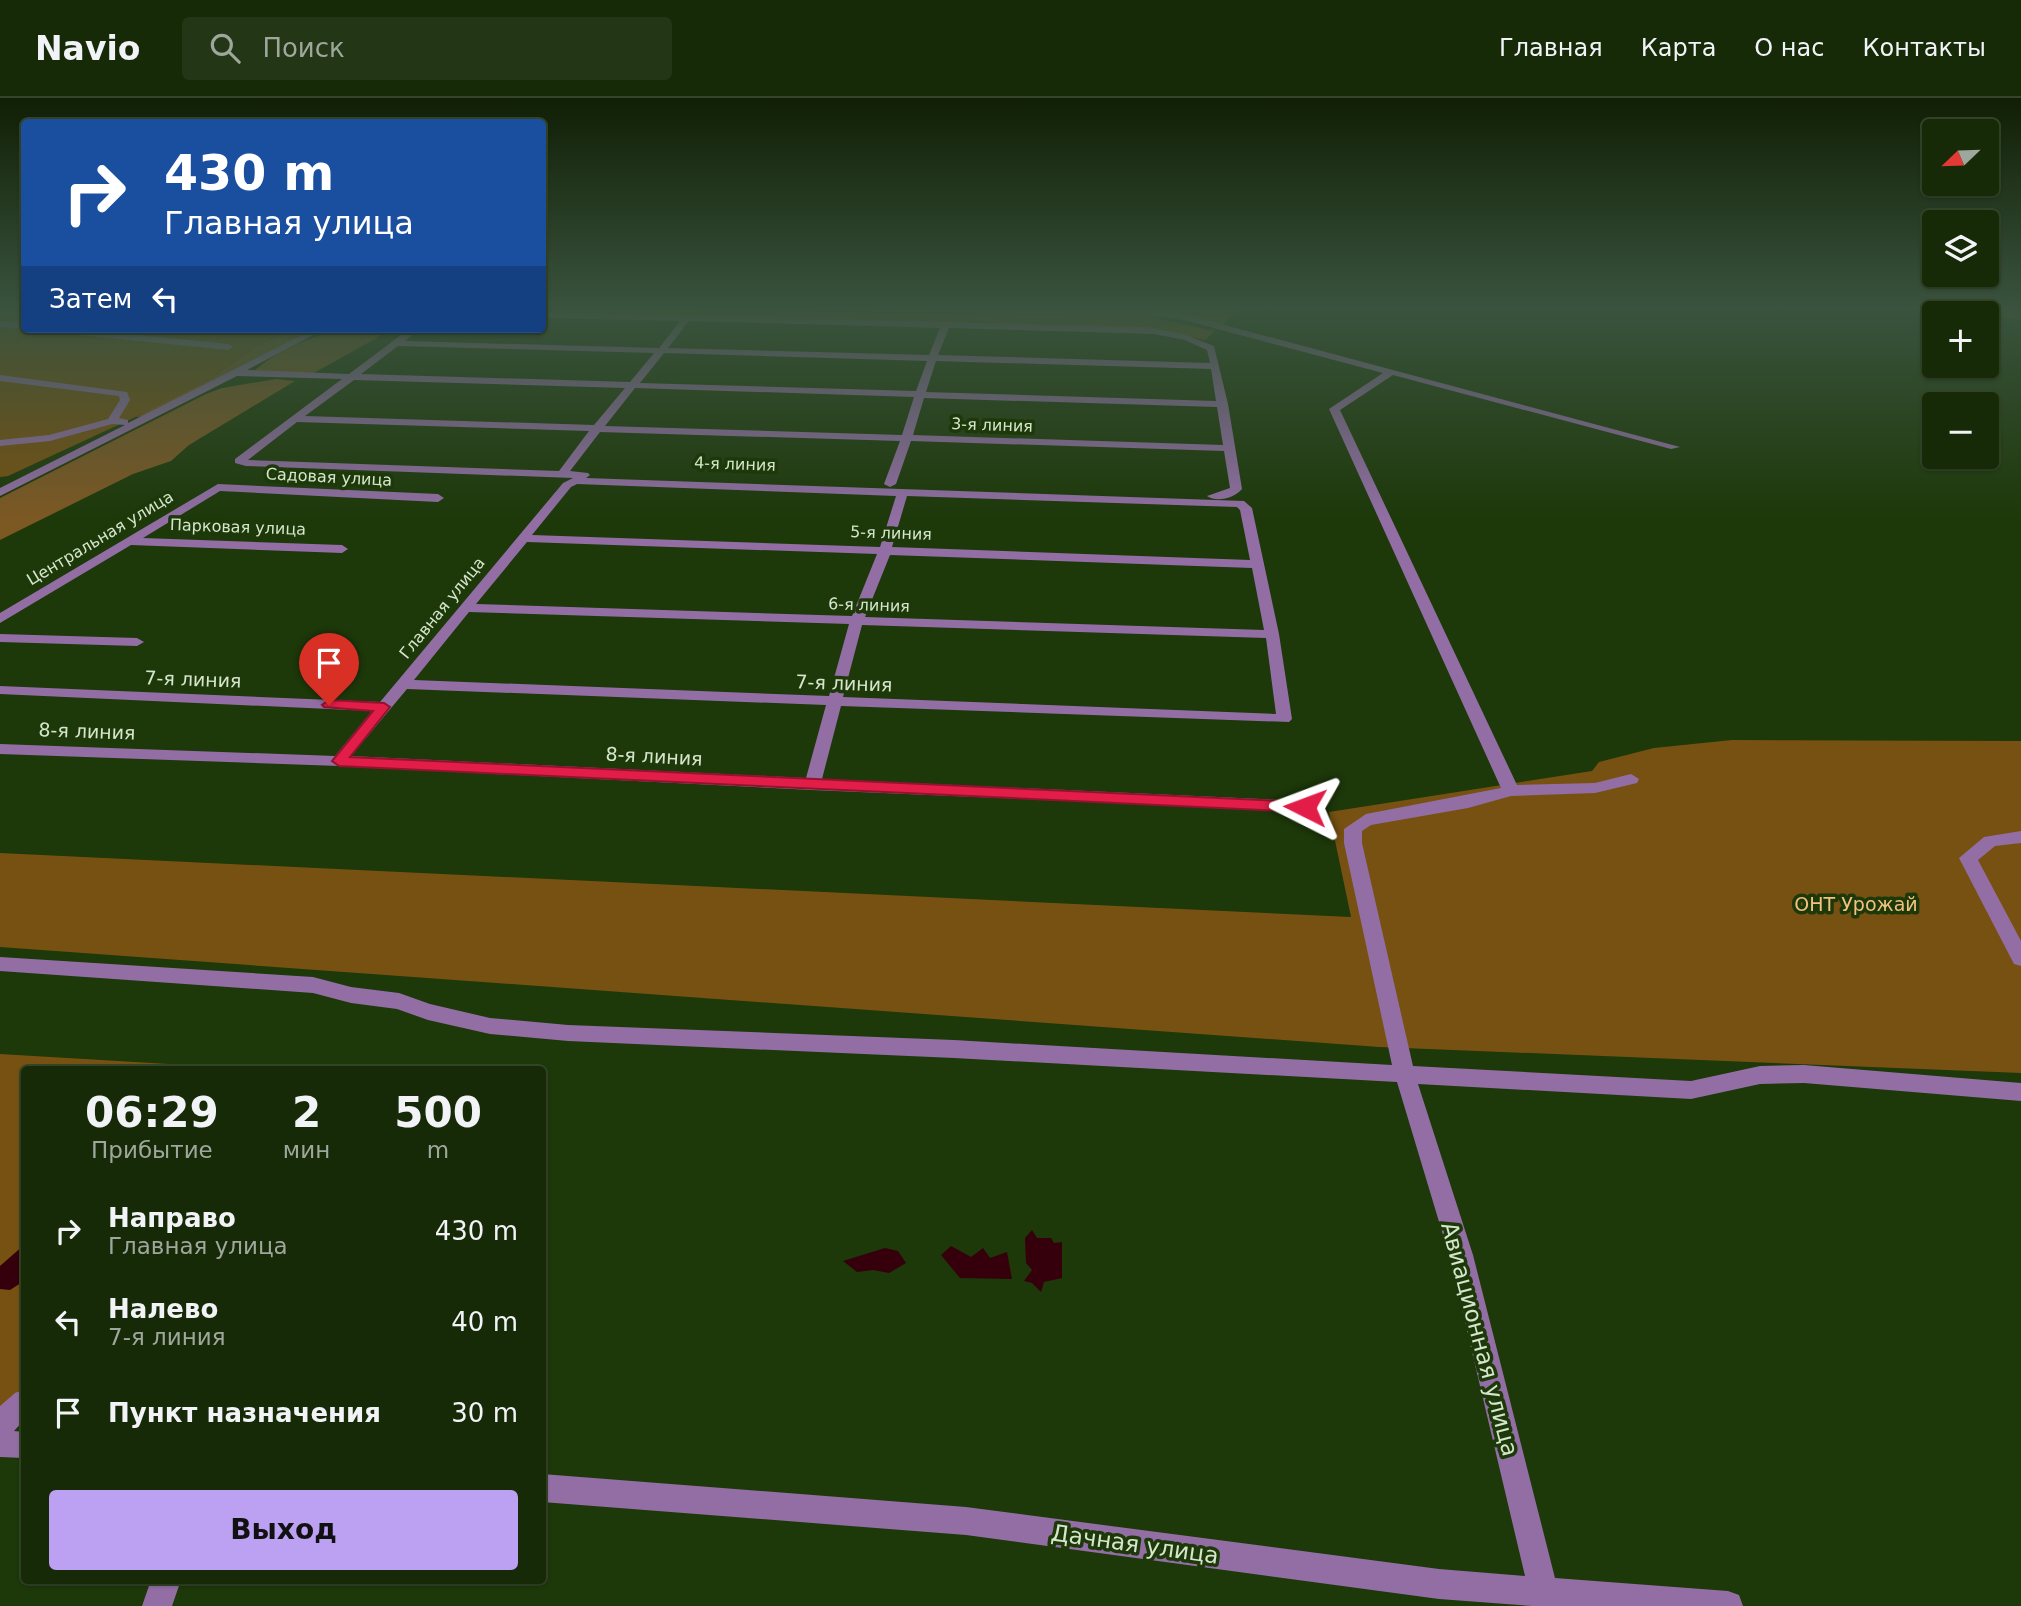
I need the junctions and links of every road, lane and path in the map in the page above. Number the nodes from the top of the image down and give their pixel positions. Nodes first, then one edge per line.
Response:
1 (3, 378) edge
2 (226, 378) edge
3 (348, 378) edge
4 (360, 378) edge
5 (637, 378) edge
6 (926, 378) edge
7 (1218, 378) edge
8 (1381, 378) edge
9 (1415, 378) edge
10 (629, 387) junction
11 (922, 394) junction
12 (1223, 404) junction
13 (293, 419) junction
14 (112, 421) junction
15 (138, 424) junction
16 (596, 428) junction
17 (907, 438) junction
18 (1, 443) edge
19 (1675, 447) dead end
20 (1228, 448) junction
21 (568, 477) junction
22 (890, 484) junction
23 (218, 487) joint
24 (903, 491) junction
25 (0, 493) edge
26 (438, 498) dead end
27 (523, 538) junction
28 (131, 541) junction
29 (342, 549) dead end
30 (885, 551) junction
31 (1257, 564) junction
32 (465, 608) junction
33 (0, 619) edge
34 (856, 623) junction
35 (1272, 634) junction
36 (0, 638) edge
37 (137, 642) dead end
38 (402, 684) junction
39 (0, 690) edge
40 (833, 702) junction
41 (384, 707) junction
42 (0, 749) edge
43 (339, 761) junction
44 (1631, 779) dead end
45 (812, 785) junction
46 (1511, 791) junction
47 (1305, 807) dead end
48 (2021, 837) edge
49 (2021, 959) edge
50 (0, 964) edge
51 (1405, 1075) junction
52 (2021, 1092) edge
53 (21, 1405) edge
54 (0, 1425) edge
55 (0, 1443) edge
56 (21, 1446) edge
57 (546, 1488) edge
58 (165, 1584) edge
59 (1546, 1599) edge
60 (157, 1606) edge
61 (1728, 1606) edge

1 - 14 street
2 - 15 street
3 - 13 street
4 - 10 street
5 - 10 street, Главная улица
6 - 11 street
7 - 12 street
8 - 46 street
9 - 19 street
10 - 11 street
10 - 16 street, Главная улица
11 - 12 street
11 - 17 street
12 - 20 street
13 - 16 street, 3-я линия
13 - 21 street, 4-я линия
14 - 15 street
14 - 18 street
15 - 25 street
16 - 17 street, 3-я линия
16 - 21 street, Главная улица
17 - 20 street, 3-я линия
17 - 22 street
20 - 22 street, 4-я линия
21 - 22 street, 4-я линия
21 - 24 street
21 - 27 street, Главная улица
23 - 26 street, Садовая улица
23 - 28 street, Центральная улица
24 - 30 street
24 - 31 street
27 - 30 street, 5-я линия
27 - 32 street, Главная улица
28 - 29 street, Парковая улица
28 - 33 street, Центральная улица
30 - 31 street, 5-я линия
30 - 34 street
31 - 35 street
32 - 34 street, 6-я линия
32 - 38 street, Главная улица
34 - 35 street, 6-я линия
34 - 40 street
35 - 40 street, 7-я линия
36 - 37 street
38 - 40 street, 7-я линия
38 - 41 street, Главная улица
39 - 41 street, 7-я линия
40 - 45 street
41 - 43 street, Главная улица
42 - 43 street, 8-я линия
43 - 45 street, 8-я линия
44 - 46 street
45 - 47 street, 8-я линия
46 - 51 street, Авиационная улица
48 - 49 street
50 - 51 street
51 - 52 street
51 - 59 street, Авиационная улица
53 - 54 street
55 - 56 street
57 - 59 street, Дачная улица
58 - 60 street
59 - 61 street, Дачная улица

